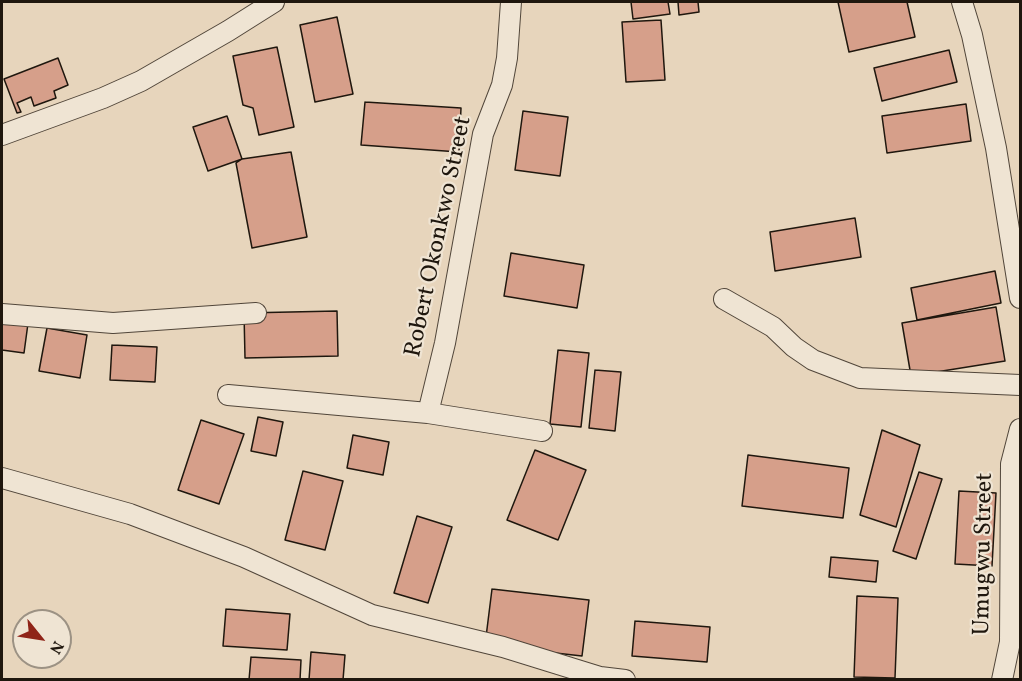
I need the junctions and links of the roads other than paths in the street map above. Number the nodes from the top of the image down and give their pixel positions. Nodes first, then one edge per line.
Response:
1 (274, 2) edge
2 (511, 2) edge
3 (962, 2) edge
4 (2, 135) edge
5 (1020, 298) edge
6 (724, 299) dead end
7 (256, 313) dead end
8 (2, 314) edge
9 (1020, 386) edge
10 (228, 395) dead end
11 (428, 413) junction
12 (1020, 429) edge
13 (542, 431) dead end
14 (2, 477) edge
15 (599, 678) edge
16 (625, 680) edge
17 (1002, 680) edge

1 - 4 street
2 - 11 street, Robert Okonkwo Street
3 - 5 street
6 - 9 street
7 - 8 street
10 - 11 street
11 - 13 street
12 - 17 street, Umugwu Street
14 - 15 street
15 - 16 street

